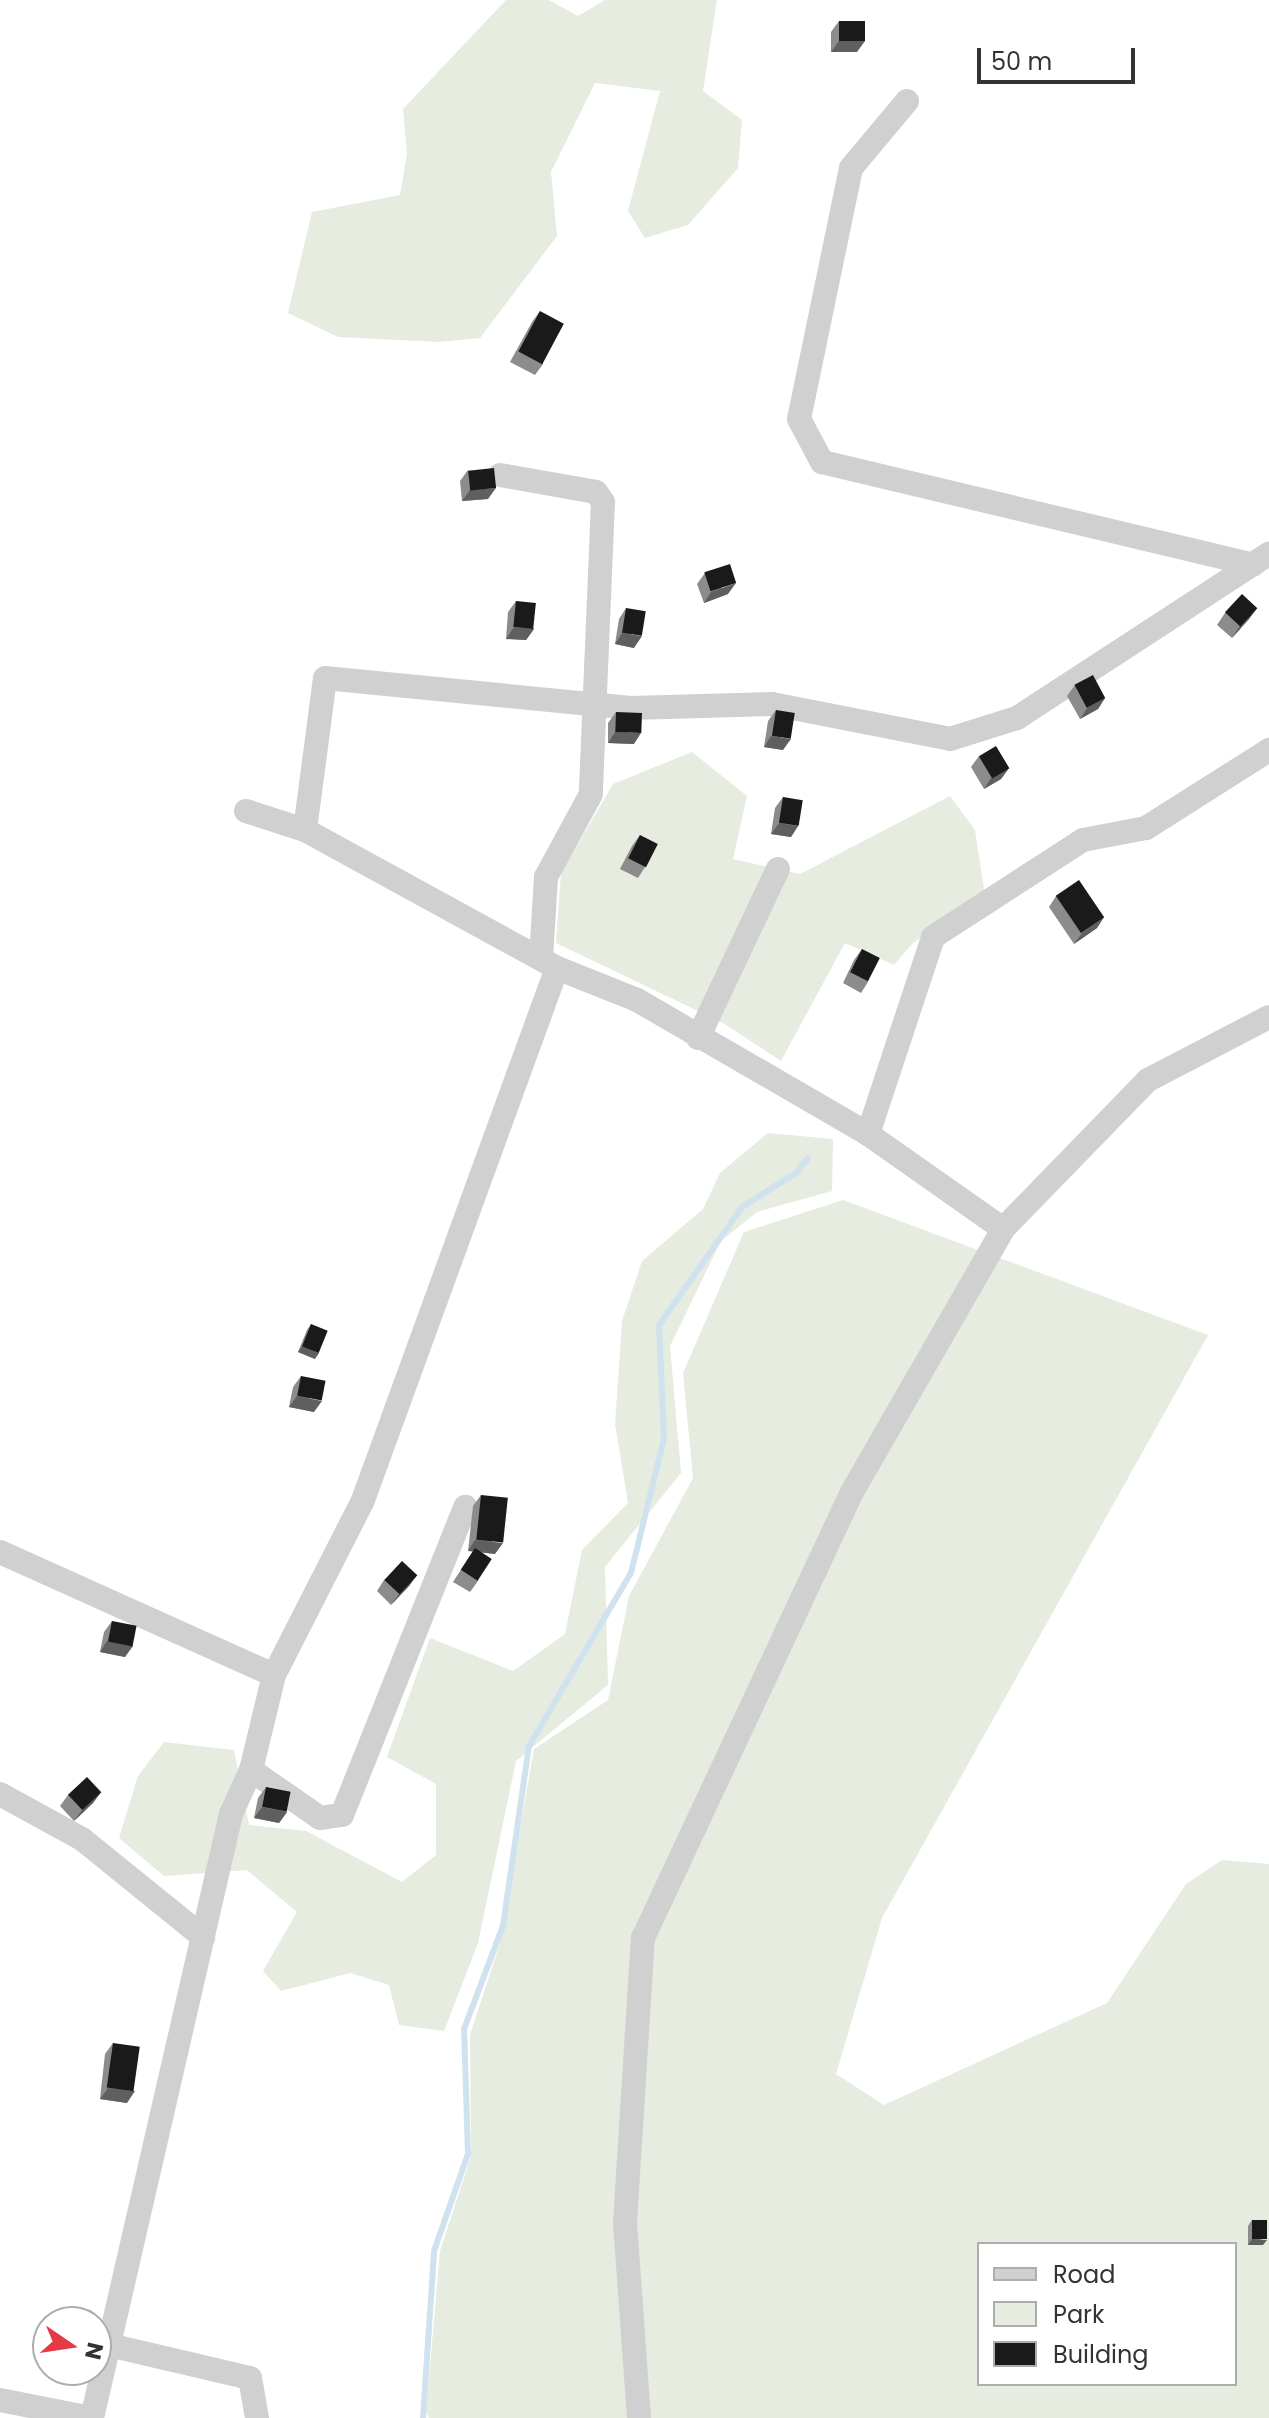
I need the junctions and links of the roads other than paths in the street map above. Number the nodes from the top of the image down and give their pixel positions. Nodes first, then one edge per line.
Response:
1 (907, 101) dead end
2 (500, 475) dead end
3 (1261, 560) edge
4 (592, 700) junction
5 (1269, 750) edge
6 (246, 811) dead end
7 (305, 830) junction
8 (778, 869) dead end
9 (549, 964) junction
10 (1269, 1017) edge
11 (698, 1038) junction
12 (868, 1134) junction
13 (1003, 1229) junction
14 (465, 1507) dead end
15 (0, 1552) edge
16 (274, 1675) junction
17 (251, 1770) junction
18 (0, 1794) edge
19 (203, 1937) junction
20 (112, 2332) edge
21 (112, 2346) edge
22 (99, 2386) edge
23 (0, 2400) edge
24 (91, 2418) edge
25 (257, 2418) edge
26 (639, 2418) edge

1 - 3 street
2 - 4 street
3 - 4 street
4 - 7 street
4 - 9 street
5 - 12 street
6 - 7 street
7 - 9 street
8 - 11 street
9 - 11 street
9 - 16 street
10 - 13 street
11 - 12 street
12 - 13 street
13 - 26 street
14 - 17 street
15 - 16 street
16 - 17 street
17 - 19 street
18 - 19 street
19 - 20 street
21 - 25 street
22 - 24 street
23 - 24 street

